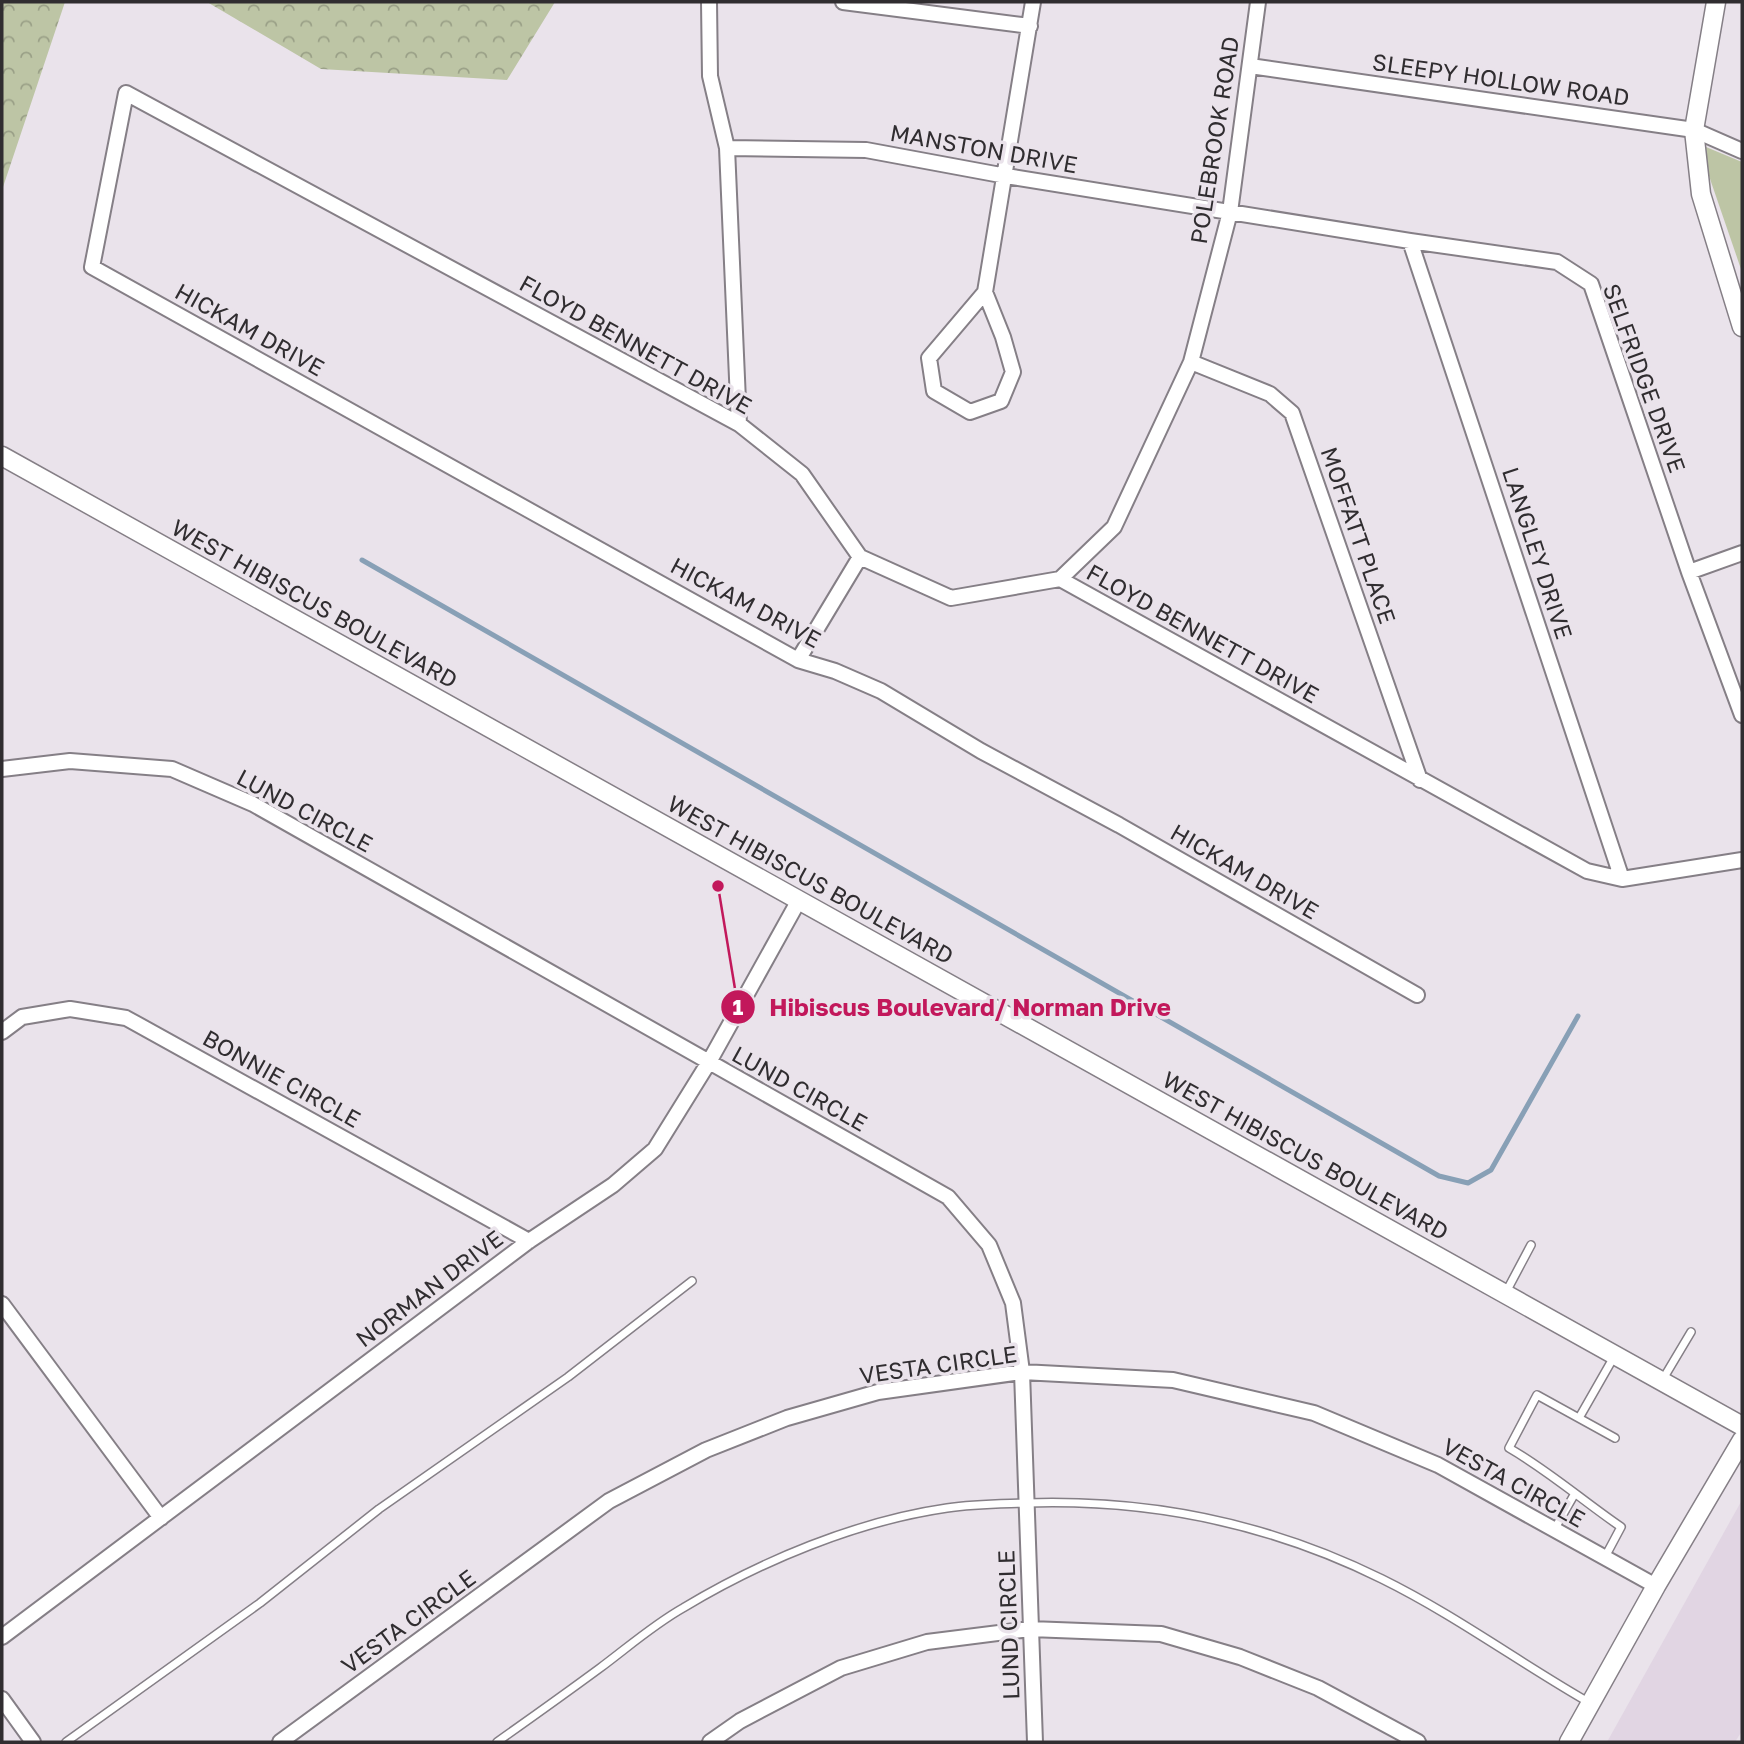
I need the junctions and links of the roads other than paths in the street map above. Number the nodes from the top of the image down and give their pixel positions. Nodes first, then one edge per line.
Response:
1 (709, 2) edge
2 (845, 2) edge
3 (1033, 2) edge
4 (1258, 2) edge
5 (1716, 2) edge
6 (1030, 26) junction
7 (1250, 66) junction
8 (126, 93) joint
9 (1694, 130) junction
10 (727, 148) junction
11 (1742, 151) edge
12 (1006, 176) junction
13 (1230, 212) junction
14 (1410, 242) junction
15 (985, 292) junction
16 (1742, 327) edge
17 (1191, 362) junction
18 (740, 424) junction
19 (2, 456) edge
20 (1742, 554) edge
21 (860, 557) junction
22 (1689, 572) junction
23 (1060, 579) junction
24 (798, 660) junction
25 (1742, 715) edge
26 (2, 769) edge
27 (1420, 780) junction
28 (1742, 860) edge
29 (1622, 878) junction
30 (799, 900) junction
31 (1417, 995) dead end
32 (2, 1031) edge
33 (709, 1062) junction
34 (529, 1241) junction
35 (1531, 1245) dead end
36 (692, 1281) dead end
37 (1505, 1294) junction
38 (2, 1304) edge
39 (1691, 1332) dead end
40 (1615, 1355) junction
41 (1022, 1372) junction
42 (1662, 1382) junction
43 (1579, 1418) junction
44 (1742, 1426) edge
45 (1615, 1438) dead end
46 (1742, 1440) edge
47 (1574, 1495) junction
48 (1027, 1503) junction
49 (161, 1518) junction
50 (1554, 1530) junction
51 (1605, 1558) junction
52 (1656, 1586) junction
53 (1030, 1629) junction
54 (2, 1637) edge
55 (2, 1699) edge
56 (1590, 1704) junction
57 (33, 1742) edge
58 (66, 1742) edge
59 (280, 1742) edge
60 (497, 1742) edge
61 (710, 1742) edge
62 (1035, 1742) edge
63 (1418, 1742) edge
64 (1569, 1742) edge

1 - 10 street
2 - 6 street
3 - 6 street
4 - 7 street, POLEBROOK ROAD
5 - 9 street
6 - 12 street
7 - 9 street, SLEEPY HOLLOW ROAD
7 - 13 street, POLEBROOK ROAD
8 - 18 street, FLOYD BENNETT DRIVE
8 - 24 street, HICKAM DRIVE
9 - 11 street, SLEEPY HOLLOW ROAD
9 - 16 street
10 - 12 street, MANSTON DRIVE
10 - 18 street
12 - 13 street, MANSTON DRIVE
12 - 15 street
13 - 14 street, SELFRIDGE DRIVE
13 - 17 street, POLEBROOK ROAD
14 - 22 street, SELFRIDGE DRIVE
14 - 29 street, LANGLEY DRIVE
15 - 15 street
17 - 23 street, POLEBROOK ROAD
17 - 27 street, MOFFATT PLACE
18 - 21 street, FLOYD BENNETT DRIVE
19 - 30 street, WEST HIBISCUS BOULEVARD
20 - 22 street
21 - 23 street, FLOYD BENNETT DRIVE
21 - 24 street
22 - 25 street, SELFRIDGE DRIVE
23 - 27 street, FLOYD BENNETT DRIVE
24 - 31 street, HICKAM DRIVE
26 - 33 street, LUND CIRCLE
27 - 29 street, FLOYD BENNETT DRIVE
28 - 29 street, FLOYD BENNETT DRIVE
30 - 33 street, NORMAN DRIVE
30 - 37 street, WEST HIBISCUS BOULEVARD
32 - 34 street, BONNIE CIRCLE
33 - 34 street, NORMAN DRIVE
33 - 41 street, LUND CIRCLE
34 - 49 street, NORMAN DRIVE
35 - 37 lane
36 - 58 lane
37 - 40 street, WEST HIBISCUS BOULEVARD
38 - 49 street
39 - 42 lane
40 - 42 street, WEST HIBISCUS BOULEVARD
40 - 43 lane
41 - 48 street, LUND CIRCLE
41 - 50 street, VESTA CIRCLE
41 - 59 street, VESTA CIRCLE
42 - 44 street, WEST HIBISCUS BOULEVARD
43 - 45 lane
43 - 47 lane
46 - 52 street
47 - 50 lane
47 - 51 lane
48 - 53 street, LUND CIRCLE
48 - 56 lane
48 - 60 lane
49 - 54 street, NORMAN DRIVE
50 - 51 street, VESTA CIRCLE
51 - 52 street, VESTA CIRCLE
52 - 56 street
53 - 61 street
53 - 62 street, LUND CIRCLE
53 - 63 street
55 - 57 street
56 - 64 street

